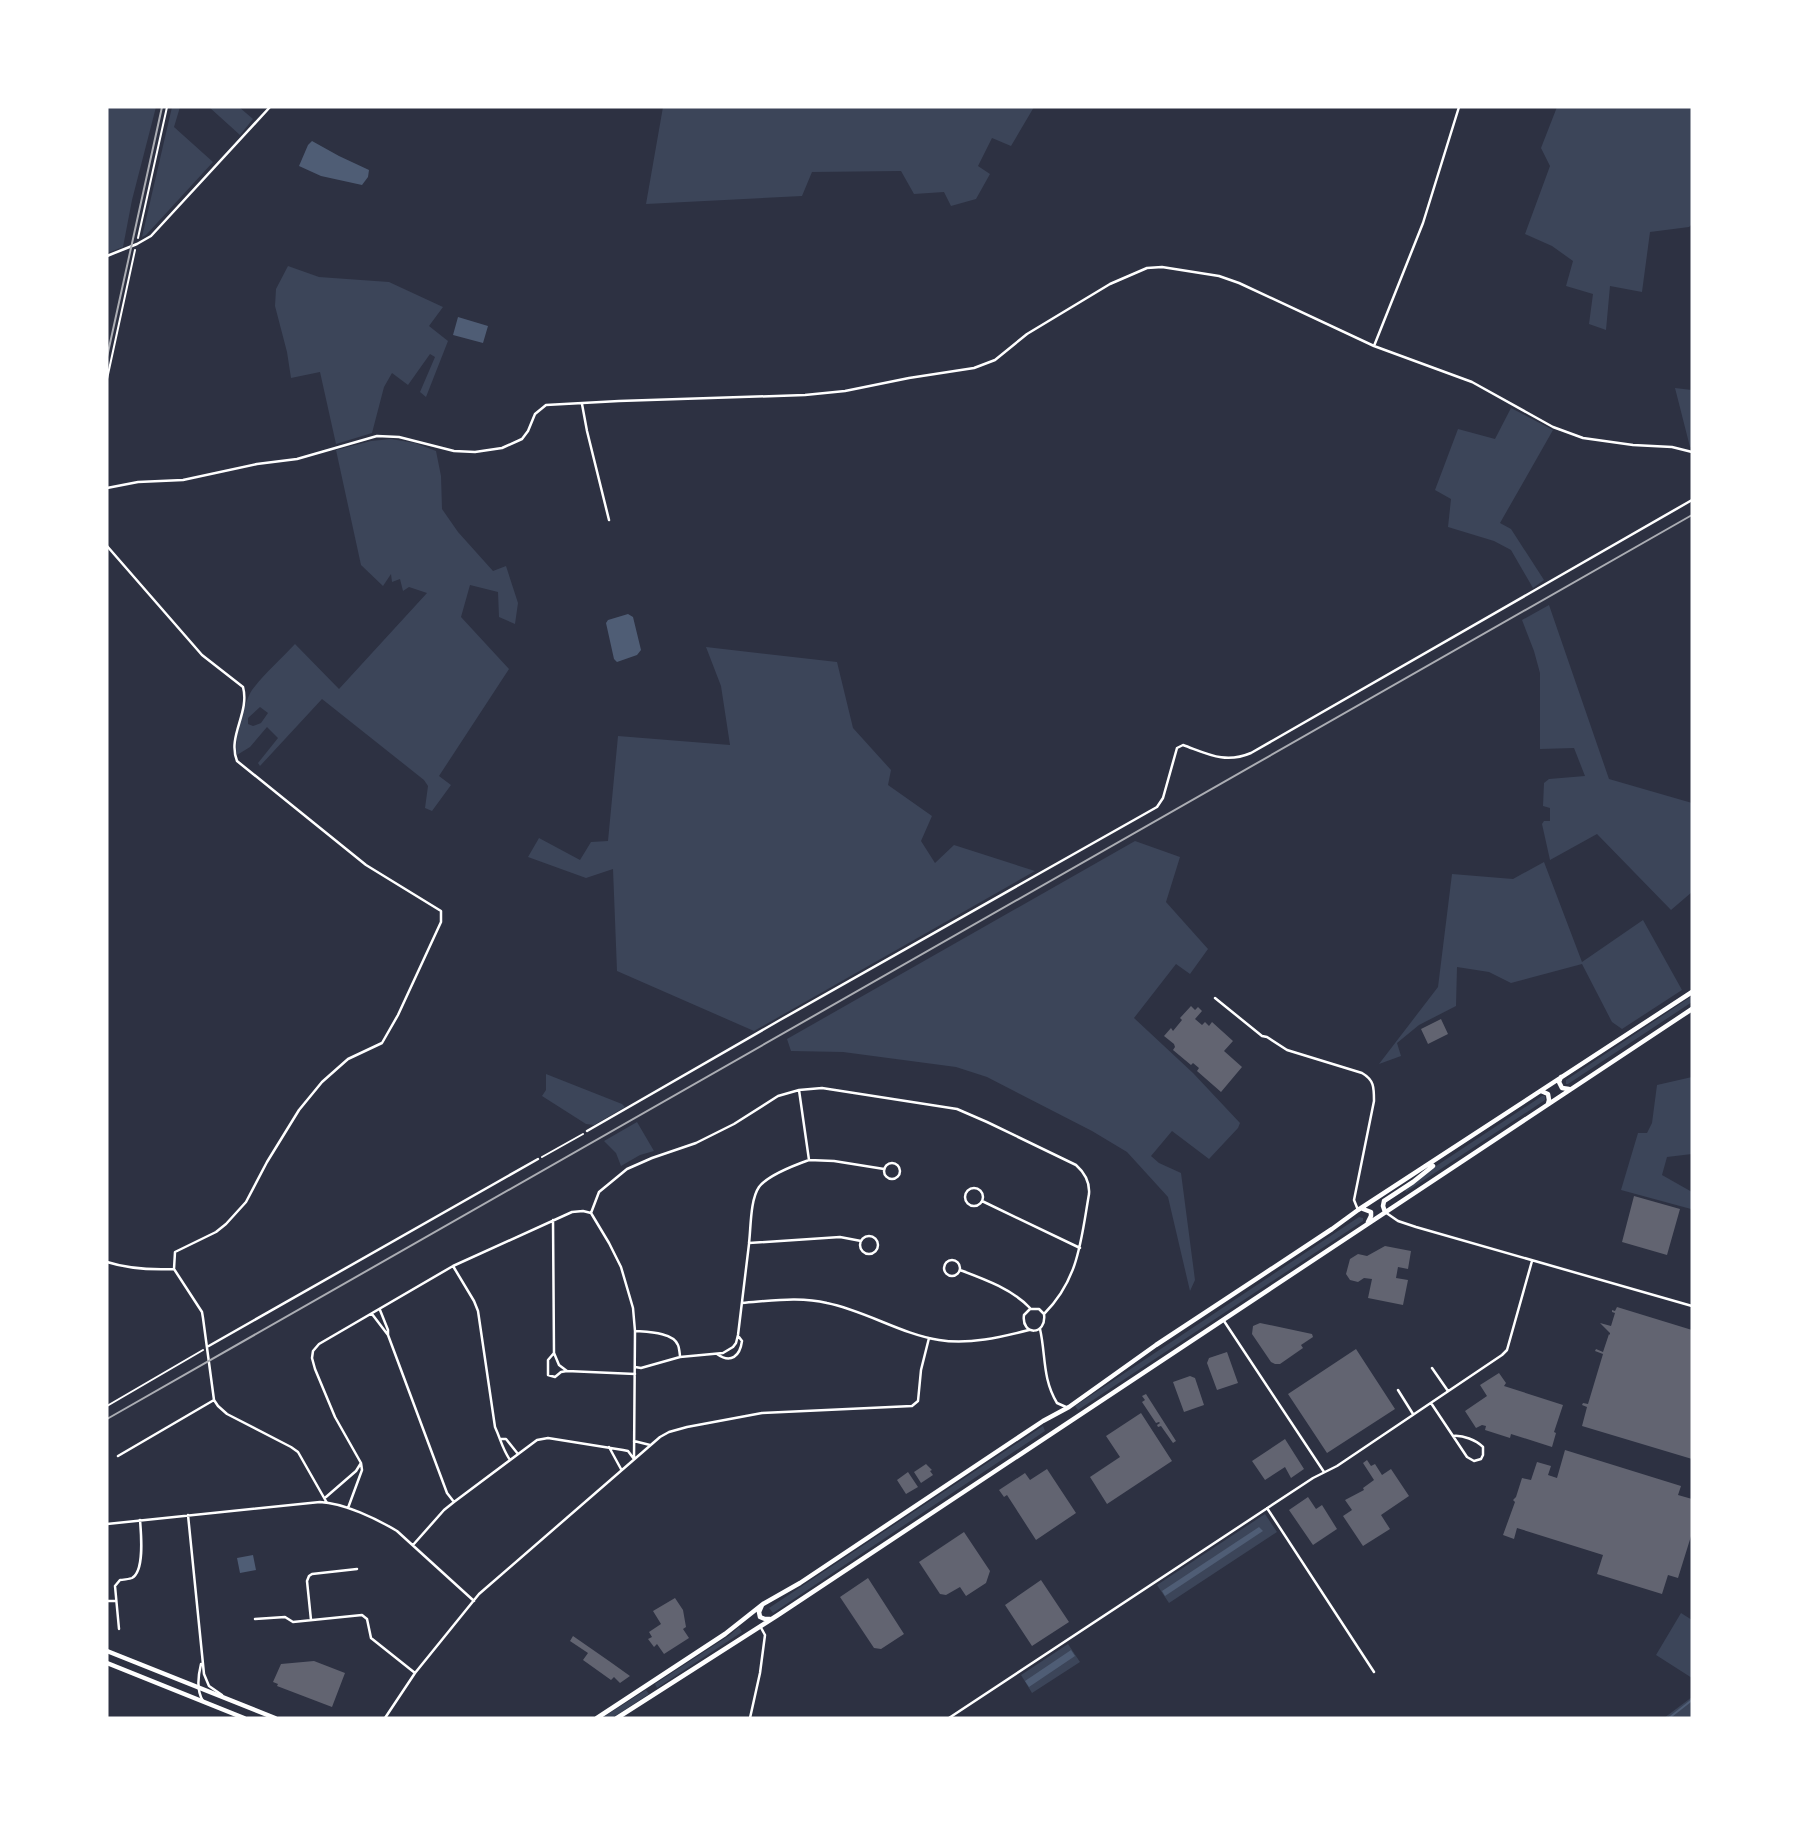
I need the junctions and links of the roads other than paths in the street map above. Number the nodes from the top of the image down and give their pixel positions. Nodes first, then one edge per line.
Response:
1 (270, 107) edge
2 (1459, 107) edge
3 (107, 256) edge
4 (1374, 346) junction
5 (582, 403) junction
6 (1692, 452) edge
7 (107, 488) edge
8 (1692, 500) edge
9 (609, 520) dead end
10 (107, 546) edge
11 (1692, 992) edge
12 (1214, 998) dead end
13 (1692, 1009) edge
14 (1561, 1077) junction
15 (799, 1090) junction
16 (1570, 1090) junction
17 (1541, 1091) junction
18 (1547, 1104) junction
19 (587, 1132) road end
20 (1441, 1158) junction
21 (538, 1159) road end
22 (809, 1160) junction
23 (884, 1169) junction
24 (982, 1201) junction
25 (1360, 1209) junction
26 (1385, 1212) junction
27 (590, 1213) junction
28 (553, 1220) junction
29 (1363, 1228) junction
30 (861, 1241) junction
31 (749, 1243) junction
32 (1080, 1248) junction
33 (1532, 1261) junction
34 (107, 1262) edge
35 (453, 1266) junction
36 (174, 1269) junction
37 (960, 1270) junction
38 (742, 1303) junction
39 (1692, 1306) edge
40 (380, 1309) junction
41 (1030, 1309) junction
42 (372, 1314) junction
43 (1044, 1314) junction
44 (1222, 1319) junction
45 (1040, 1329) junction
46 (1029, 1330) junction
47 (635, 1331) junction
48 (388, 1335) junction
49 (738, 1335) junction
50 (929, 1338) junction
51 (207, 1348) junction
52 (554, 1353) junction
53 (717, 1354) junction
54 (680, 1357) junction
55 (635, 1367) junction
56 (1432, 1367) dead end
57 (567, 1371) junction
58 (635, 1374) junction
59 (1398, 1390) dead end
60 (1448, 1391) junction
61 (214, 1400) junction
62 (1431, 1403) junction
63 (1057, 1404) junction
64 (1069, 1407) junction
65 (1413, 1415) junction
66 (1054, 1416) junction
67 (1453, 1436) junction
68 (500, 1439) junction
69 (634, 1441) junction
70 (650, 1445) junction
71 (609, 1447) junction
72 (518, 1454) junction
73 (118, 1455) dead end
74 (634, 1459) junction
75 (510, 1460) junction
76 (360, 1463) junction
77 (621, 1470) junction
78 (1324, 1472) junction
79 (326, 1500) junction
80 (454, 1502) junction
81 (348, 1508) junction
82 (1267, 1508) junction
83 (188, 1515) junction
84 (140, 1520) junction
85 (107, 1524) edge
86 (413, 1545) junction
87 (357, 1569) dead end
88 (107, 1601) edge
89 (116, 1601) junction
90 (474, 1601) junction
91 (763, 1604) junction
92 (255, 1619) dead end
93 (771, 1619) junction
94 (311, 1620) junction
95 (760, 1625) junction
96 (119, 1629) dead end
97 (107, 1651) edge
98 (202, 1661) junction
99 (107, 1663) edge
100 (1374, 1672) dead end
101 (415, 1674) junction
102 (198, 1677) junction
103 (653, 1681) junction
104 (187, 1683) junction
105 (198, 1687) junction
106 (658, 1692) junction
107 (225, 1698) junction
108 (204, 1702) junction
109 (244, 1718) edge
110 (275, 1718) edge
111 (386, 1718) edge
112 (597, 1718) edge
113 (617, 1718) edge
114 (750, 1718) edge
115 (949, 1718) edge

1 - 3 street
2 - 4 street
4 - 5 street
4 - 6 street
5 - 7 street
5 - 9 street
8 - 19 street
10 - 36 street
11 - 14 main road
12 - 25 street
13 - 16 main road
14 - 16 main road
14 - 17 main road
15 - 22 street
15 - 27 street
15 - 32 street
16 - 18 main road
17 - 18 main road
17 - 20 main road
18 - 26 main road
20 - 25 main road
20 - 26 main road
21 - 51 street
22 - 23 street
22 - 31 street
23 - 23 street
24 - 24 street
24 - 32 street
25 - 29 main road
25 - 64 main road
26 - 29 main road
26 - 33 street
27 - 28 street
27 - 47 street
28 - 35 street
28 - 52 street
29 - 44 main road
30 - 30 street
30 - 31 street
31 - 38 street
32 - 43 street
33 - 39 street
33 - 60 street
34 - 36 street
35 - 40 street
35 - 68 street
36 - 51 street
37 - 37 street
37 - 41 street
38 - 49 street
38 - 50 street
40 - 42 street
40 - 48 street
41 - 43 street
41 - 46 street
42 - 48 street
42 - 76 street
43 - 45 street
44 - 78 street
44 - 93 main road
45 - 46 street
45 - 63 street
46 - 50 street
47 - 54 street
47 - 55 street
48 - 80 street
49 - 53 street
49 - 53 street
50 - 70 street
51 - 61 street
52 - 57 street
52 - 57 street
53 - 54 street
54 - 55 street
55 - 58 street
56 - 60 street
57 - 58 street
58 - 69 street
59 - 65 street
60 - 62 street
61 - 73 street
61 - 79 street
62 - 65 street
62 - 67 street
63 - 64 street
63 - 66 street
64 - 66 main road
65 - 78 street
66 - 91 main road
67 - 67 street
68 - 72 street
68 - 75 street
69 - 70 street
69 - 74 street
70 - 74 street
71 - 72 street
71 - 74 street
71 - 77 street
72 - 75 street
74 - 77 street
75 - 80 street
76 - 79 street
76 - 81 street
77 - 90 street
78 - 82 street
79 - 81 street
79 - 83 street
80 - 86 street
81 - 86 street
82 - 100 street
82 - 115 street
83 - 84 street
83 - 98 street
84 - 85 street
84 - 89 street
86 - 90 street
87 - 94 street
88 - 89 street
89 - 96 street
90 - 101 street
91 - 93 main road
91 - 103 main road
92 - 94 street
93 - 95 main road
94 - 101 street
95 - 106 main road
95 - 114 street
97 - 104 main road
98 - 102 street
98 - 107 street
99 - 108 main road
101 - 111 street
102 - 104 street
102 - 105 street
103 - 106 main road
103 - 112 main road
104 - 105 main road
105 - 107 main road
105 - 108 street
106 - 113 main road
107 - 110 main road
108 - 109 main road

